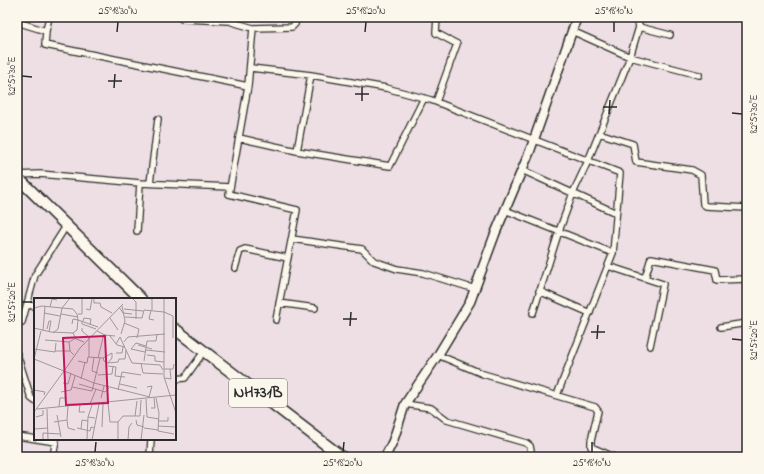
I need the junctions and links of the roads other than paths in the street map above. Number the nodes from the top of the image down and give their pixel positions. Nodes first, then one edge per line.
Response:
1 (49, 17) edge
2 (297, 17) edge
3 (437, 17) edge
4 (577, 17) edge
5 (637, 17) edge
6 (182, 19) dead end
7 (228, 19) edge
8 (17, 22) edge
9 (639, 26) junction
10 (253, 28) junction
11 (46, 31) junction
12 (572, 31) junction
13 (670, 35) dead end
14 (630, 57) junction
15 (251, 68) junction
16 (311, 75) junction
17 (699, 75) dead end
18 (248, 86) junction
19 (424, 98) junction
20 (436, 102) junction
21 (158, 119) dead end
22 (599, 133) junction
23 (239, 138) junction
24 (534, 140) junction
25 (297, 151) junction
26 (588, 161) junction
27 (522, 170) junction
28 (17, 176) edge
29 (140, 183) junction
30 (150, 184) junction
31 (17, 186) edge
32 (230, 186) junction
33 (574, 193) junction
34 (747, 208) edge
35 (505, 210) junction
36 (616, 213) junction
37 (63, 231) junction
38 (137, 231) dead end
39 (559, 231) junction
40 (292, 238) junction
41 (613, 253) junction
42 (288, 258) junction
43 (608, 266) junction
44 (235, 268) dead end
45 (645, 278) junction
46 (747, 280) edge
47 (475, 289) junction
48 (539, 291) junction
49 (132, 298) edge
50 (140, 298) edge
51 (279, 303) junction
52 (27, 305) junction
53 (34, 306) edge
54 (315, 308) dead end
55 (533, 313) dead end
56 (590, 313) junction
57 (276, 320) dead end
58 (747, 323) edge
59 (17, 324) edge
60 (720, 327) dead end
61 (176, 330) edge
62 (176, 337) edge
63 (650, 346) dead end
64 (17, 354) edge
65 (438, 355) junction
66 (200, 357) junction
67 (176, 379) edge
68 (557, 395) junction
69 (34, 400) edge
70 (405, 404) junction
71 (17, 436) edge
72 (34, 438) edge
73 (151, 440) edge
74 (56, 441) edge
75 (53, 457) edge
76 (150, 457) edge
77 (331, 457) edge
78 (342, 457) edge
79 (385, 457) edge
80 (529, 457) edge
81 (614, 457) edge

1 - 11 street
2 - 10 street
3 - 20 street
4 - 12 street
5 - 9 street
6 - 7 street
7 - 10 street
8 - 11 street
9 - 13 street
9 - 14 street
10 - 15 street
11 - 18 street
12 - 14 street
12 - 24 street
14 - 17 street
14 - 22 street
15 - 16 street
15 - 18 street
16 - 19 street
16 - 25 street
18 - 23 street
19 - 20 street
19 - 25 street
20 - 24 street
21 - 30 street
22 - 26 street
22 - 34 street
23 - 25 street
23 - 32 street
24 - 26 street
24 - 27 street
26 - 33 street
26 - 36 street
27 - 33 street
27 - 35 street
28 - 29 street
28 - 50 highway
29 - 30 street
29 - 38 street
30 - 32 street
31 - 37 highway
32 - 40 street
33 - 36 street
33 - 39 street
35 - 39 street
35 - 47 street
36 - 41 street
37 - 49 highway
37 - 52 street
39 - 41 street
39 - 48 street
40 - 42 street
40 - 47 street
41 - 43 street
42 - 44 street
42 - 51 street
43 - 45 street
43 - 56 street
45 - 46 street
45 - 63 street
47 - 65 street
48 - 55 street
48 - 56 street
51 - 54 street
51 - 57 street
52 - 53 street
52 - 59 street
56 - 68 street
58 - 60 street
61 - 78 highway, NH731B
62 - 66 highway, NH731B
64 - 69 street
65 - 68 street
65 - 70 street
66 - 67 street
66 - 77 highway, NH731B
68 - 81 street
70 - 79 street
70 - 80 street
71 - 72 street
73 - 76 street
74 - 75 street

